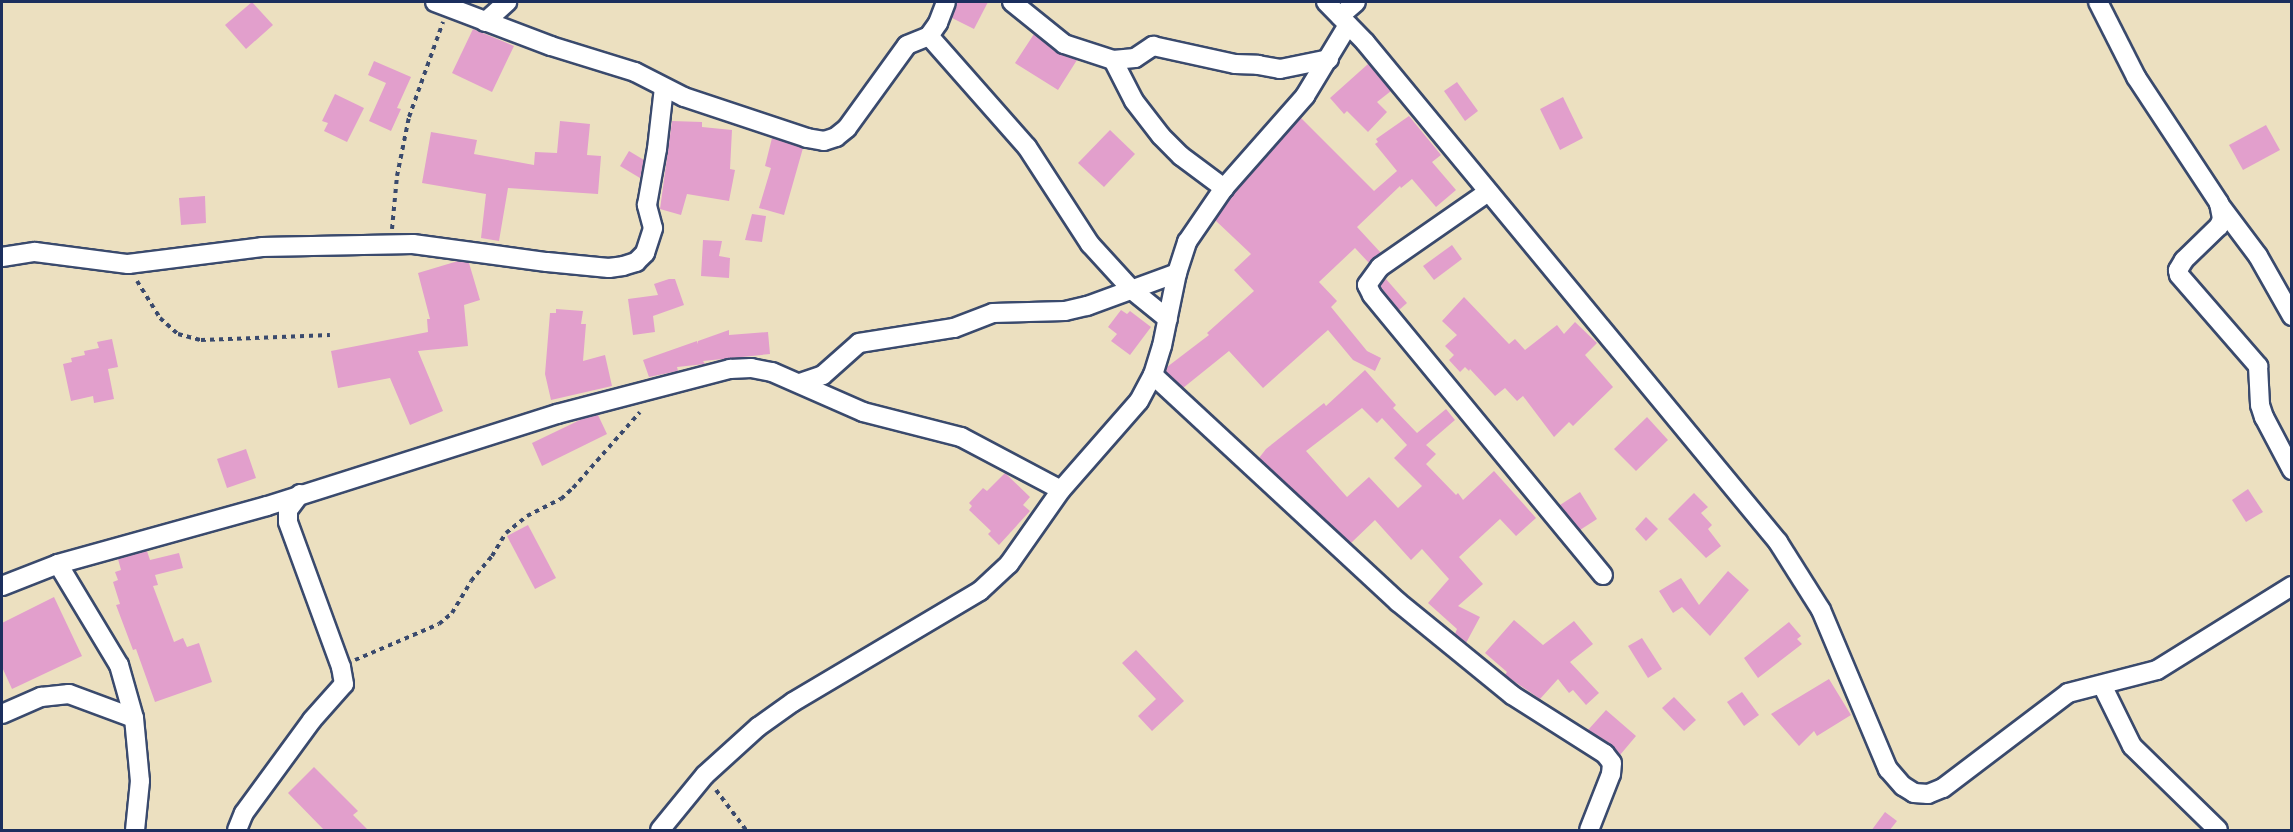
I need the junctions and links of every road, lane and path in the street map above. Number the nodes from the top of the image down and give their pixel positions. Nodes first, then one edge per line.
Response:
1 (507, 2) edge
2 (946, 2) edge
3 (1326, 2) edge
4 (1356, 2) edge
5 (2098, 2) edge
6 (1018, 3) edge
7 (441, 4) edge
8 (1344, 20) junction
9 (485, 22) junction
10 (929, 36) junction
11 (1329, 59) junction
12 (1113, 60) junction
13 (664, 88) junction
14 (1224, 188) junction
15 (1488, 192) junction
16 (2219, 203) junction
17 (391, 245) junction
18 (2, 257) edge
19 (128, 264) junction
20 (1177, 273) junction
21 (1132, 290) junction
22 (2292, 316) edge
23 (1168, 319) junction
24 (330, 335) dead end
25 (1153, 375) junction
26 (800, 383) junction
27 (660, 387) junction
28 (2292, 470) edge
29 (1061, 490) junction
30 (300, 494) junction
31 (58, 564) junction
32 (1604, 575) dead end
33 (2, 586) edge
34 (2292, 586) edge
35 (341, 667) junction
36 (2102, 685) junction
37 (2, 714) edge
38 (134, 718) junction
39 (705, 775) junction
40 (135, 831) edge
41 (237, 831) edge
42 (660, 831) edge
43 (746, 831) edge
44 (1589, 831) edge
45 (2218, 831) edge

1 - 9 street
2 - 10 street
3 - 8 street
4 - 8 street
5 - 16 street
6 - 12 street
7 - 9 street
7 - 17 path
8 - 11 street
8 - 15 street
9 - 13 street
10 - 13 street
10 - 21 street
11 - 12 street
11 - 14 street
12 - 14 street
13 - 17 street
14 - 20 street
15 - 32 street
15 - 36 street
16 - 22 street
16 - 28 street
17 - 19 street
18 - 19 street
19 - 24 path
20 - 21 street
20 - 23 street
21 - 23 street
21 - 26 street
23 - 25 street
25 - 29 street
25 - 44 street
26 - 27 street
26 - 29 street
27 - 30 street
27 - 35 path
29 - 39 street
30 - 31 street
30 - 35 street
31 - 33 street
31 - 38 street
34 - 36 street
35 - 41 street
36 - 45 street
37 - 38 street
38 - 40 street
39 - 42 street
39 - 43 path

